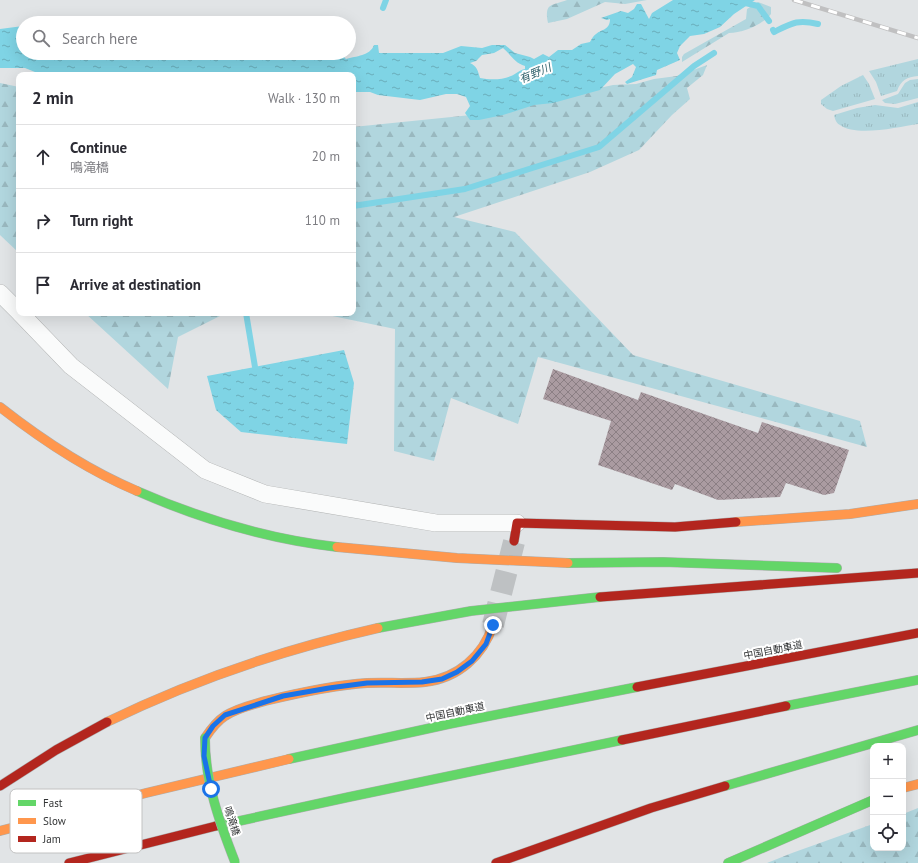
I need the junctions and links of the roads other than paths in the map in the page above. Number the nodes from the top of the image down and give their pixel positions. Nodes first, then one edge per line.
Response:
1 (0, 293) edge
2 (16, 310) edge
3 (22, 316) edge
4 (0, 407) edge
5 (918, 504) edge
6 (517, 523) junction
7 (514, 541) tunnel mouth
8 (918, 572) edge
9 (493, 625) tunnel mouth
10 (918, 633) edge
11 (918, 680) edge
12 (918, 730) edge
13 (918, 784) edge
14 (0, 786) edge
15 (906, 787) edge
16 (142, 794) edge
17 (870, 801) edge
18 (10, 828) edge
19 (0, 831) edge
20 (142, 843) edge
21 (106, 853) edge
22 (235, 862) edge
23 (69, 863) edge
24 (496, 863) edge
25 (728, 863) edge

1 - 2 street
3 - 6 street
4 - 8 main road
5 - 6 main road
6 - 7 main road
8 - 14 main road
9 - 22 main road, 鳴滝橋, bridge
10 - 16 main road, 中国自動車道
11 - 20 main road
12 - 24 main road
13 - 15 main road
17 - 25 main road
18 - 19 main road, 中国自動車道
21 - 23 main road

